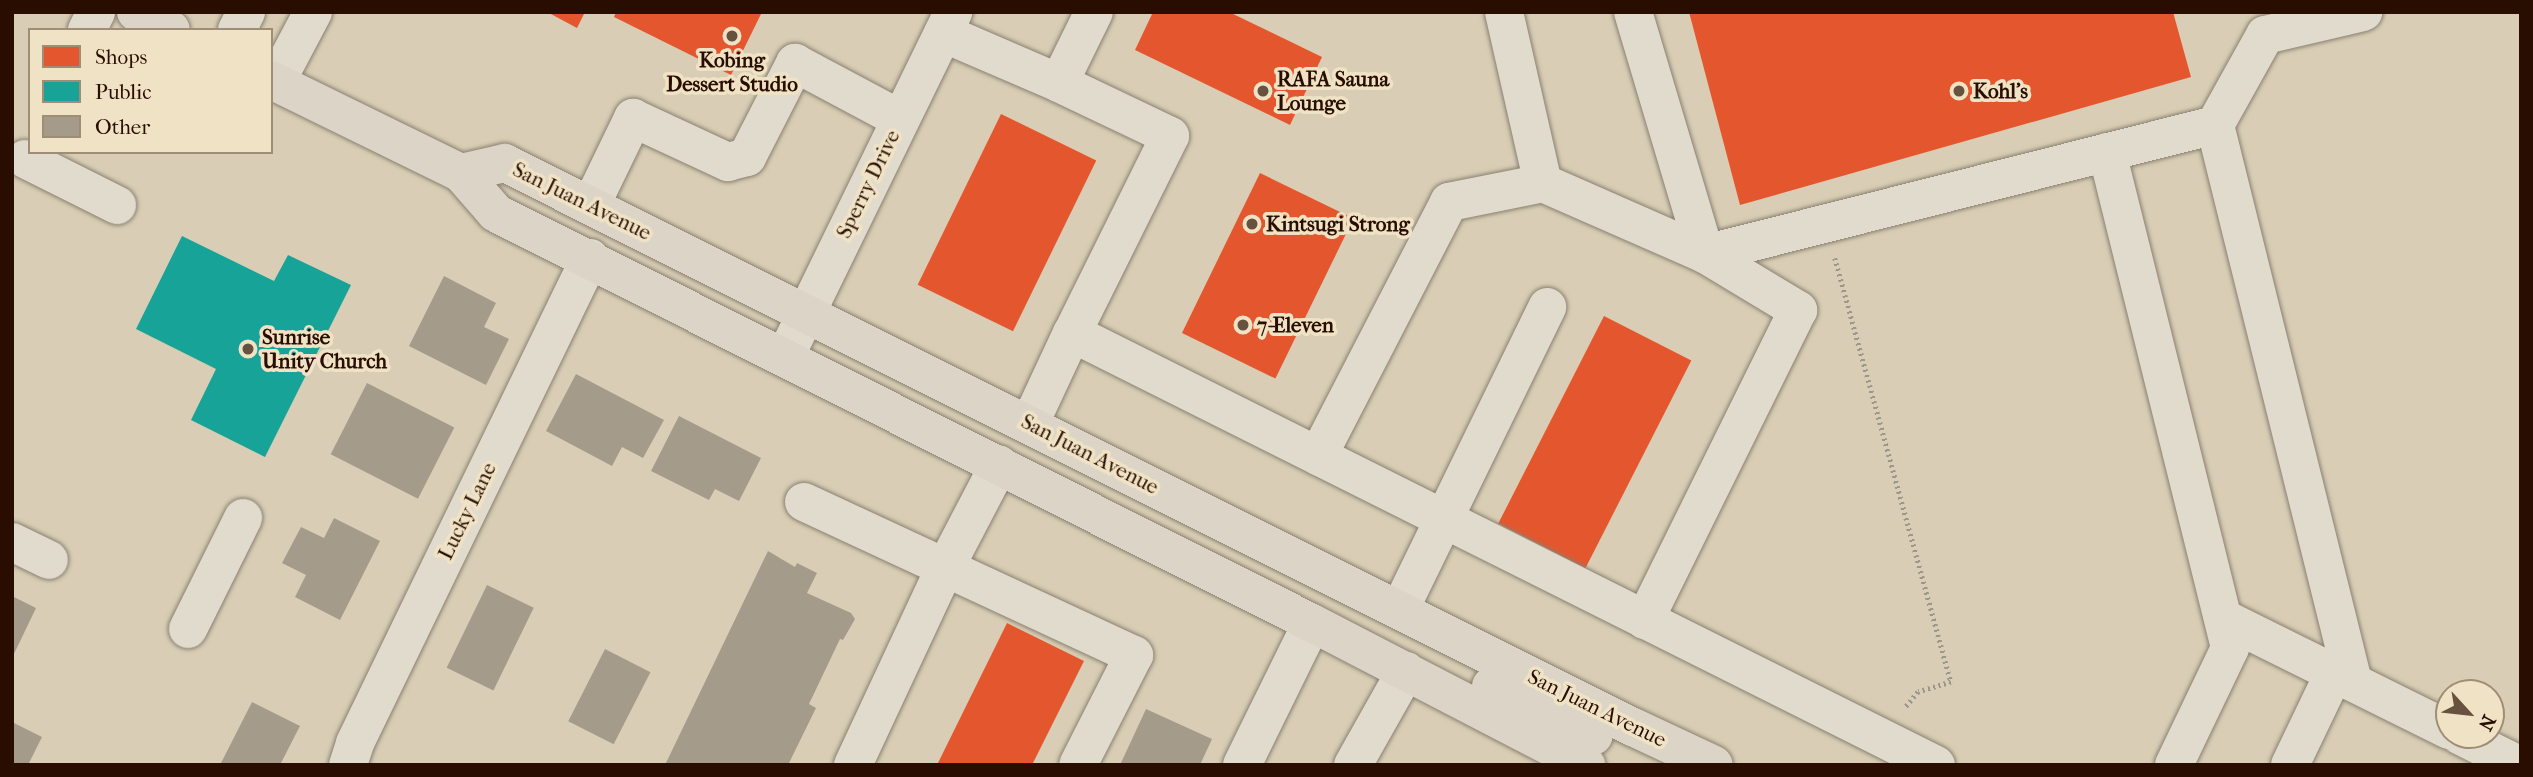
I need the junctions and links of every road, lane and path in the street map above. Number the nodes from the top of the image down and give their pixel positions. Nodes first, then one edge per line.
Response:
1 (96, 12) edge
2 (136, 12) edge
3 (246, 12) edge
4 (313, 12) edge
5 (1094, 12) edge
6 (1504, 12) edge
7 (1633, 12) edge
8 (2363, 12) edge
9 (948, 18) edge
10 (88, 28) edge
11 (167, 28) edge
12 (238, 28) edge
13 (274, 81) edge
14 (1059, 83) junction
15 (900, 119) junction
16 (2215, 125) junction
17 (2107, 152) junction
18 (22, 165) edge
19 (461, 173) junction
20 (1543, 183) junction
21 (117, 205) dead end
22 (592, 205) junction
23 (1826, 223) junction
24 (1705, 254) junction
25 (590, 258) junction
26 (1547, 307) dead end
27 (807, 312) junction
28 (1072, 333) junction
29 (785, 357) junction
30 (1030, 423) junction
31 (1318, 456) junction
32 (999, 465) junction
33 (804, 502) dead end
34 (243, 518) dead end
35 (1445, 519) junction
36 (12, 542) edge
37 (1269, 544) junction
38 (49, 560) dead end
39 (944, 570) junction
40 (1400, 609) junction
41 (2223, 618) junction
42 (1645, 620) junction
43 (1312, 623) junction
44 (188, 629) dead end
45 (1406, 671) junction
46 (2344, 678) junction
47 (2435, 723) edge
48 (1633, 727) junction
49 (1882, 738) junction
50 (2487, 749) edge
51 (348, 765) edge
52 (853, 765) edge
53 (1078, 765) edge
54 (1242, 765) edge
55 (1353, 765) edge
56 (1586, 765) edge
57 (1714, 765) edge
58 (1936, 765) edge
59 (2174, 765) edge
60 (2290, 765) edge
61 (2519, 765) edge

1 - 10 street
2 - 11 main road
3 - 12 street
4 - 13 street
5 - 14 street
6 - 20 street
7 - 24 street
8 - 16 street
9 - 14 street
9 - 15 street, Sperry Drive
13 - 19 main road, San Juan Avenue
14 - 28 street
15 - 22 street
15 - 27 street, Sperry Drive
16 - 17 street
16 - 46 street
17 - 23 street
17 - 41 street
18 - 21 street
19 - 22 main road, San Juan Avenue
19 - 25 main road, San Juan Avenue
20 - 24 street
20 - 31 street
22 - 27 main road, San Juan Avenue
23 - 24 street
23 - 49 path
24 - 42 street
25 - 29 main road, San Juan Avenue
25 - 51 street, Lucky Lane
26 - 35 street
27 - 29 street, Sperry Drive
27 - 30 main road, San Juan Avenue
28 - 30 street
28 - 31 street
29 - 32 main road, San Juan Avenue
30 - 37 main road, San Juan Avenue
31 - 35 street
32 - 39 street
32 - 43 main road, San Juan Avenue
33 - 39 street
34 - 44 street
35 - 40 street
35 - 42 street
36 - 38 street
37 - 40 main road, San Juan Avenue
37 - 45 main road
39 - 52 street
39 - 53 street
40 - 48 main road, San Juan Avenue
41 - 46 street
41 - 59 street
42 - 49 street
43 - 45 main road, San Juan Avenue
43 - 54 street
45 - 48 main road
45 - 55 street
45 - 56 main road, San Juan Avenue
46 - 47 street
46 - 60 street
48 - 57 main road, San Juan Avenue
49 - 58 street
50 - 61 street

